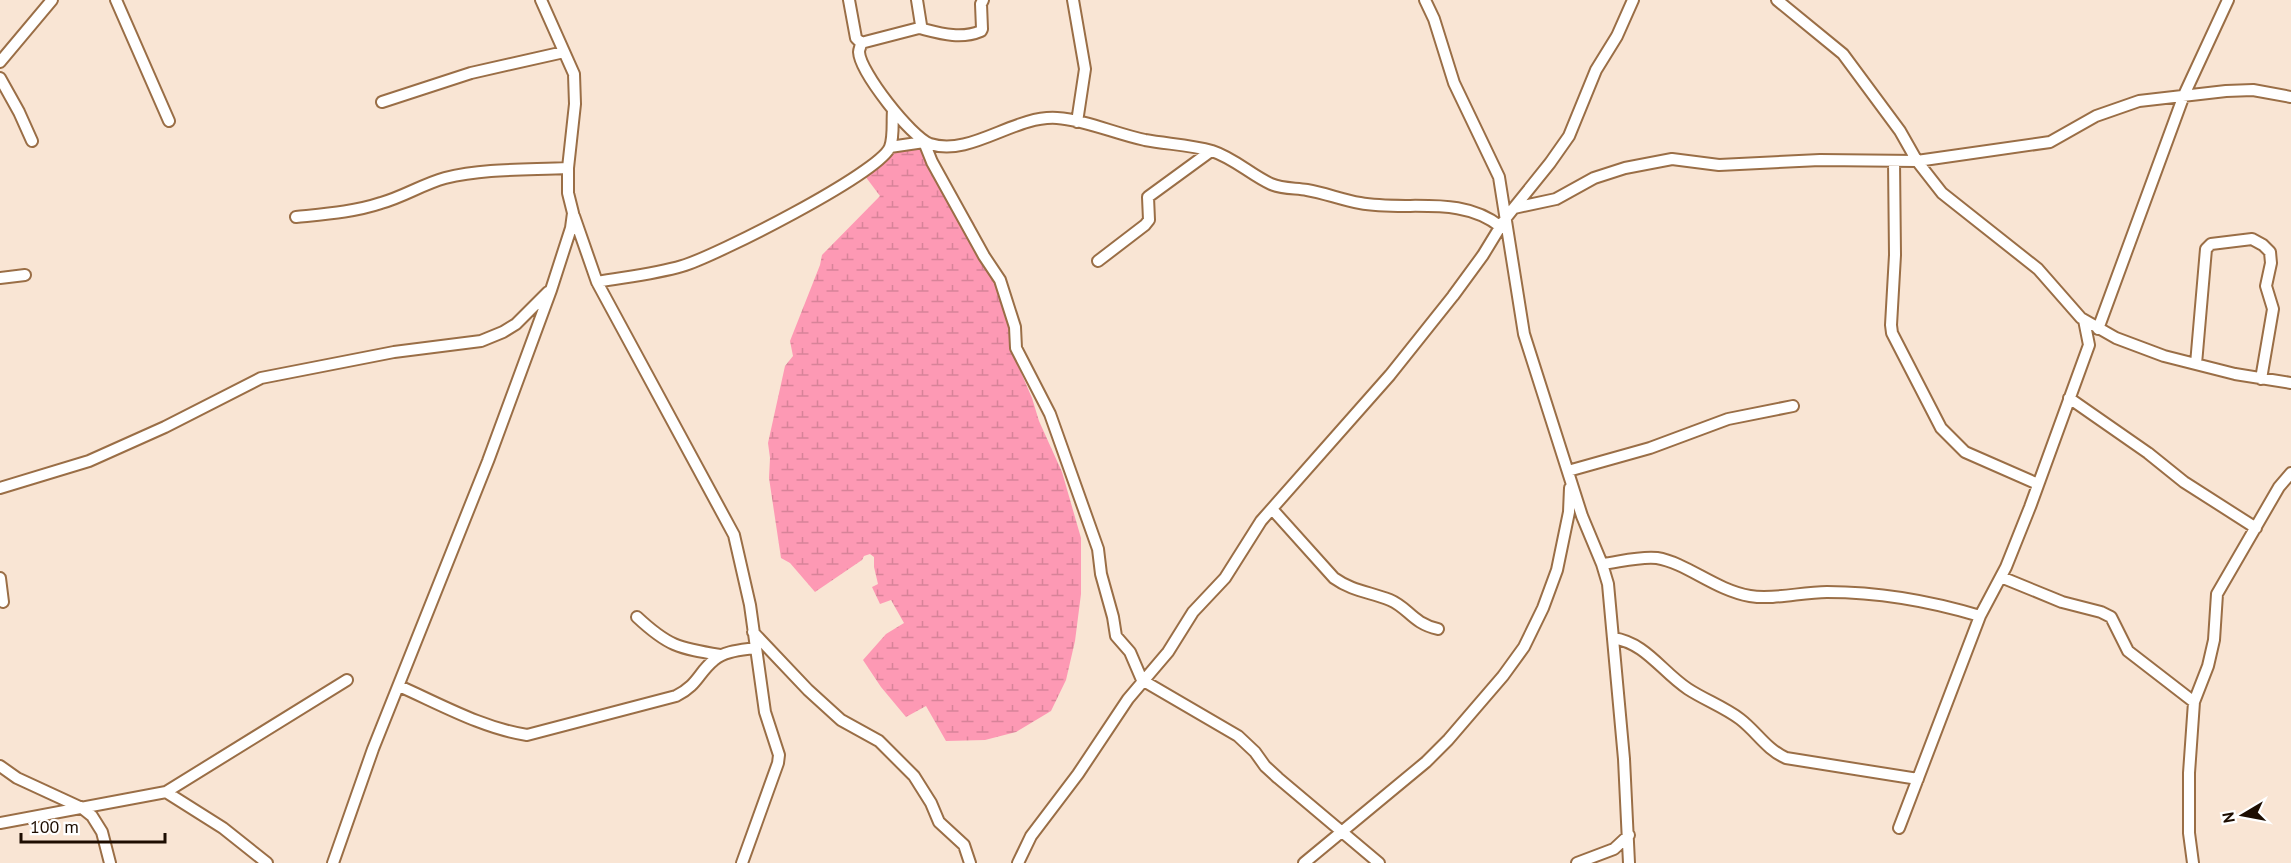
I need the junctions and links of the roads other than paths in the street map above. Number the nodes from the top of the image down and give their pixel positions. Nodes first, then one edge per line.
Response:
1 (52, 0) edge
2 (116, 0) edge
3 (541, 0) edge
4 (849, 0) edge
5 (918, 0) edge
6 (983, 0) edge
7 (1073, 0) edge
8 (1425, 0) edge
9 (1633, 0) edge
10 (1778, 0) edge
11 (2228, 0) edge
12 (919, 28) junction
13 (861, 43) junction
14 (564, 52) junction
15 (0, 62) edge
16 (0, 78) edge
17 (2184, 95) junction
18 (2291, 97) edge
19 (382, 102) dead end
20 (893, 111) junction
21 (169, 121) dead end
22 (1077, 123) junction
23 (32, 141) dead end
24 (924, 141) junction
25 (890, 147) junction
26 (1211, 151) junction
27 (1894, 161) junction
28 (1917, 161) junction
29 (568, 168) junction
30 (1514, 208) junction
31 (573, 213) junction
32 (296, 217) dead end
33 (1503, 223) junction
34 (1098, 261) dead end
35 (25, 274) dead end
36 (0, 278) edge
37 (597, 282) junction
38 (550, 290) junction
39 (2084, 320) junction
40 (2101, 331) junction
41 (2089, 345) junction
42 (2196, 364) junction
43 (2261, 379) junction
44 (2291, 383) edge
45 (2069, 398) junction
46 (1793, 406) dead end
47 (2291, 473) edge
48 (1570, 475) junction
49 (2038, 484) junction
50 (0, 488) edge
51 (1272, 509) junction
52 (2256, 528) junction
53 (1602, 564) junction
54 (2001, 577) junction
55 (0, 578) edge
56 (3, 602) dead end
57 (1980, 616) junction
58 (636, 617) dead end
59 (1438, 629) dead end
60 (753, 632) junction
61 (1612, 638) junction
62 (755, 648) junction
63 (720, 656) junction
64 (347, 680) dead end
65 (1142, 680) junction
66 (399, 686) junction
67 (2193, 702) junction
68 (0, 766) edge
69 (1918, 779) junction
70 (166, 792) junction
71 (81, 808) junction
72 (0, 824) edge
73 (1899, 828) dead end
74 (1342, 830) junction
75 (1629, 835) junction
76 (110, 863) edge
77 (267, 863) edge
78 (333, 863) edge
79 (742, 863) edge
80 (970, 863) edge
81 (1018, 863) edge
82 (1304, 863) edge
83 (1379, 863) edge
84 (1577, 863) edge
85 (1629, 863) edge
86 (2193, 863) edge

1 - 15 street
2 - 21 street
3 - 14 street
4 - 13 street
5 - 12 street
6 - 12 street
7 - 22 street
8 - 33 street
9 - 30 street
10 - 28 street
11 - 17 street
12 - 13 street
13 - 20 street
14 - 19 street
14 - 29 street
16 - 23 street
17 - 18 street
17 - 28 street
17 - 40 street
20 - 24 street
20 - 25 street
22 - 24 street
22 - 26 street
24 - 25 street
24 - 65 street
25 - 37 street
26 - 33 street
26 - 34 street
27 - 28 street
27 - 30 street
27 - 49 street
28 - 39 street
29 - 31 street
29 - 32 street
30 - 33 street
31 - 37 street
31 - 38 street
33 - 48 street
33 - 51 street
35 - 36 street
37 - 60 street
38 - 50 street
38 - 66 street
39 - 40 street
39 - 41 street
40 - 41 street
40 - 42 street
41 - 45 street
42 - 43 street
42 - 43 street
43 - 44 street
45 - 49 street
45 - 52 street
46 - 48 street
47 - 52 street
48 - 53 street
48 - 74 street
49 - 54 street
51 - 59 street
51 - 65 street
52 - 67 street
53 - 57 street
53 - 61 street
54 - 57 street
54 - 67 street
55 - 56 street
57 - 69 street
58 - 63 street
60 - 62 street
60 - 80 street
61 - 69 street
61 - 75 street
62 - 63 street
62 - 79 street
63 - 66 street
64 - 70 street
65 - 74 street
65 - 81 street
66 - 78 street
67 - 86 street
68 - 71 street
69 - 73 street
70 - 71 street
70 - 77 street
71 - 72 street
71 - 76 street
74 - 82 street
74 - 83 street
75 - 84 street
75 - 85 street

